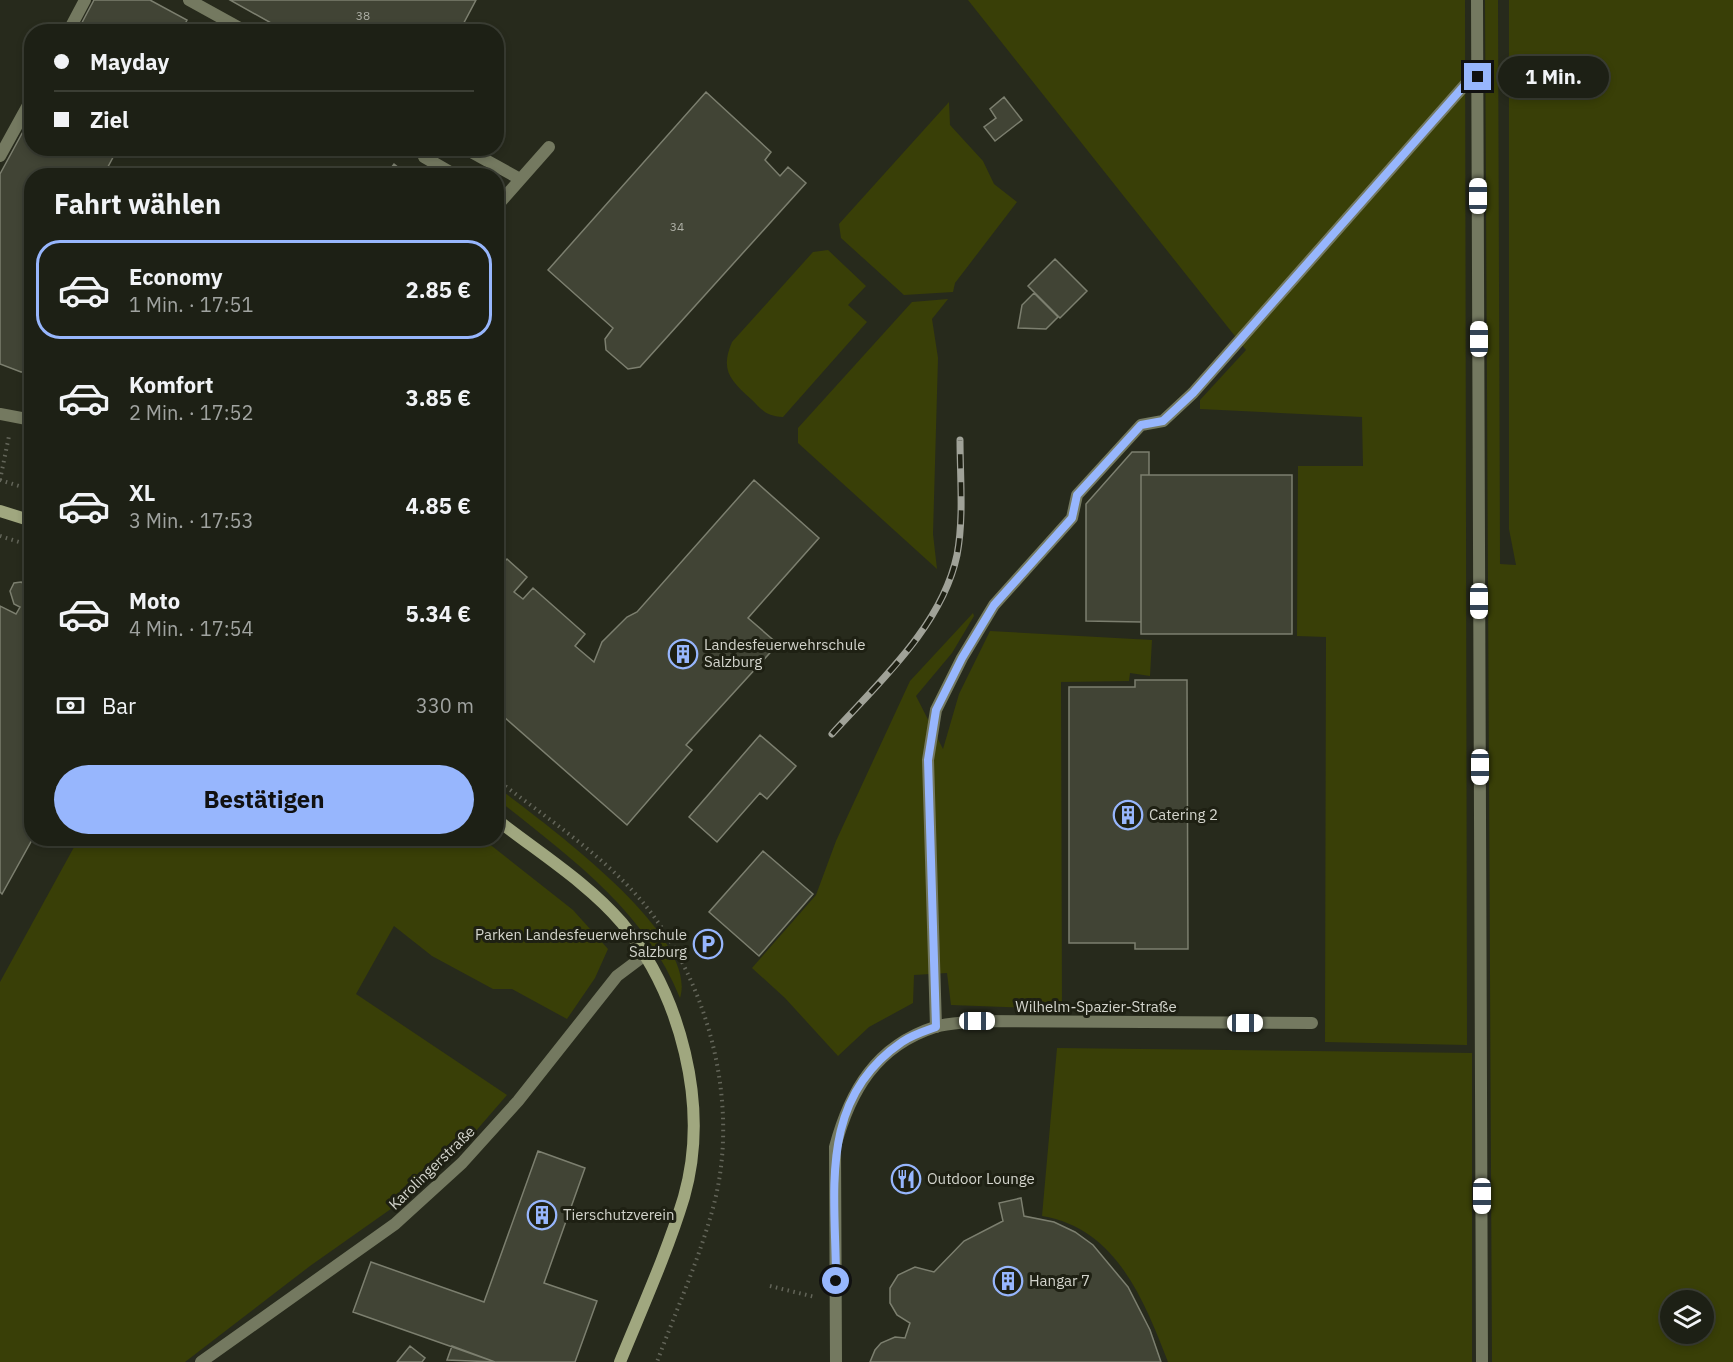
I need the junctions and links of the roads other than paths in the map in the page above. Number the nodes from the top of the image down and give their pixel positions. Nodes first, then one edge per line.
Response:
1 (85, 0) edge
2 (189, 0) edge
3 (1477, 0) edge
4 (72, 24) edge
5 (233, 24) edge
6 (1478, 77) junction
7 (24, 112) edge
8 (549, 147) dead end
9 (0, 156) edge
10 (478, 156) edge
11 (424, 157) dead end
12 (443, 168) edge
13 (500, 168) edge
14 (504, 170) edge
15 (520, 179) junction
16 (504, 196) edge
17 (0, 414) edge
18 (24, 418) edge
19 (0, 511) edge
20 (24, 518) edge
21 (504, 825) edge
22 (645, 955) junction
23 (1312, 1023) dead end
24 (936, 1027) junction
25 (201, 1362) edge
26 (620, 1362) edge
27 (836, 1362) edge
28 (1482, 1362) edge

1 - 4 street
2 - 5 street
3 - 6 street
6 - 24 street
6 - 28 street
7 - 9 street
8 - 15 street
10 - 13 street
11 - 12 street
14 - 15 street
15 - 16 street
17 - 18 street
19 - 20 street
21 - 22 street
22 - 25 street, Karolingerstraße
22 - 26 street
23 - 24 street, Wilhelm-Spazier-Straße
24 - 27 street, Wilhelm-Spazier-Straße

